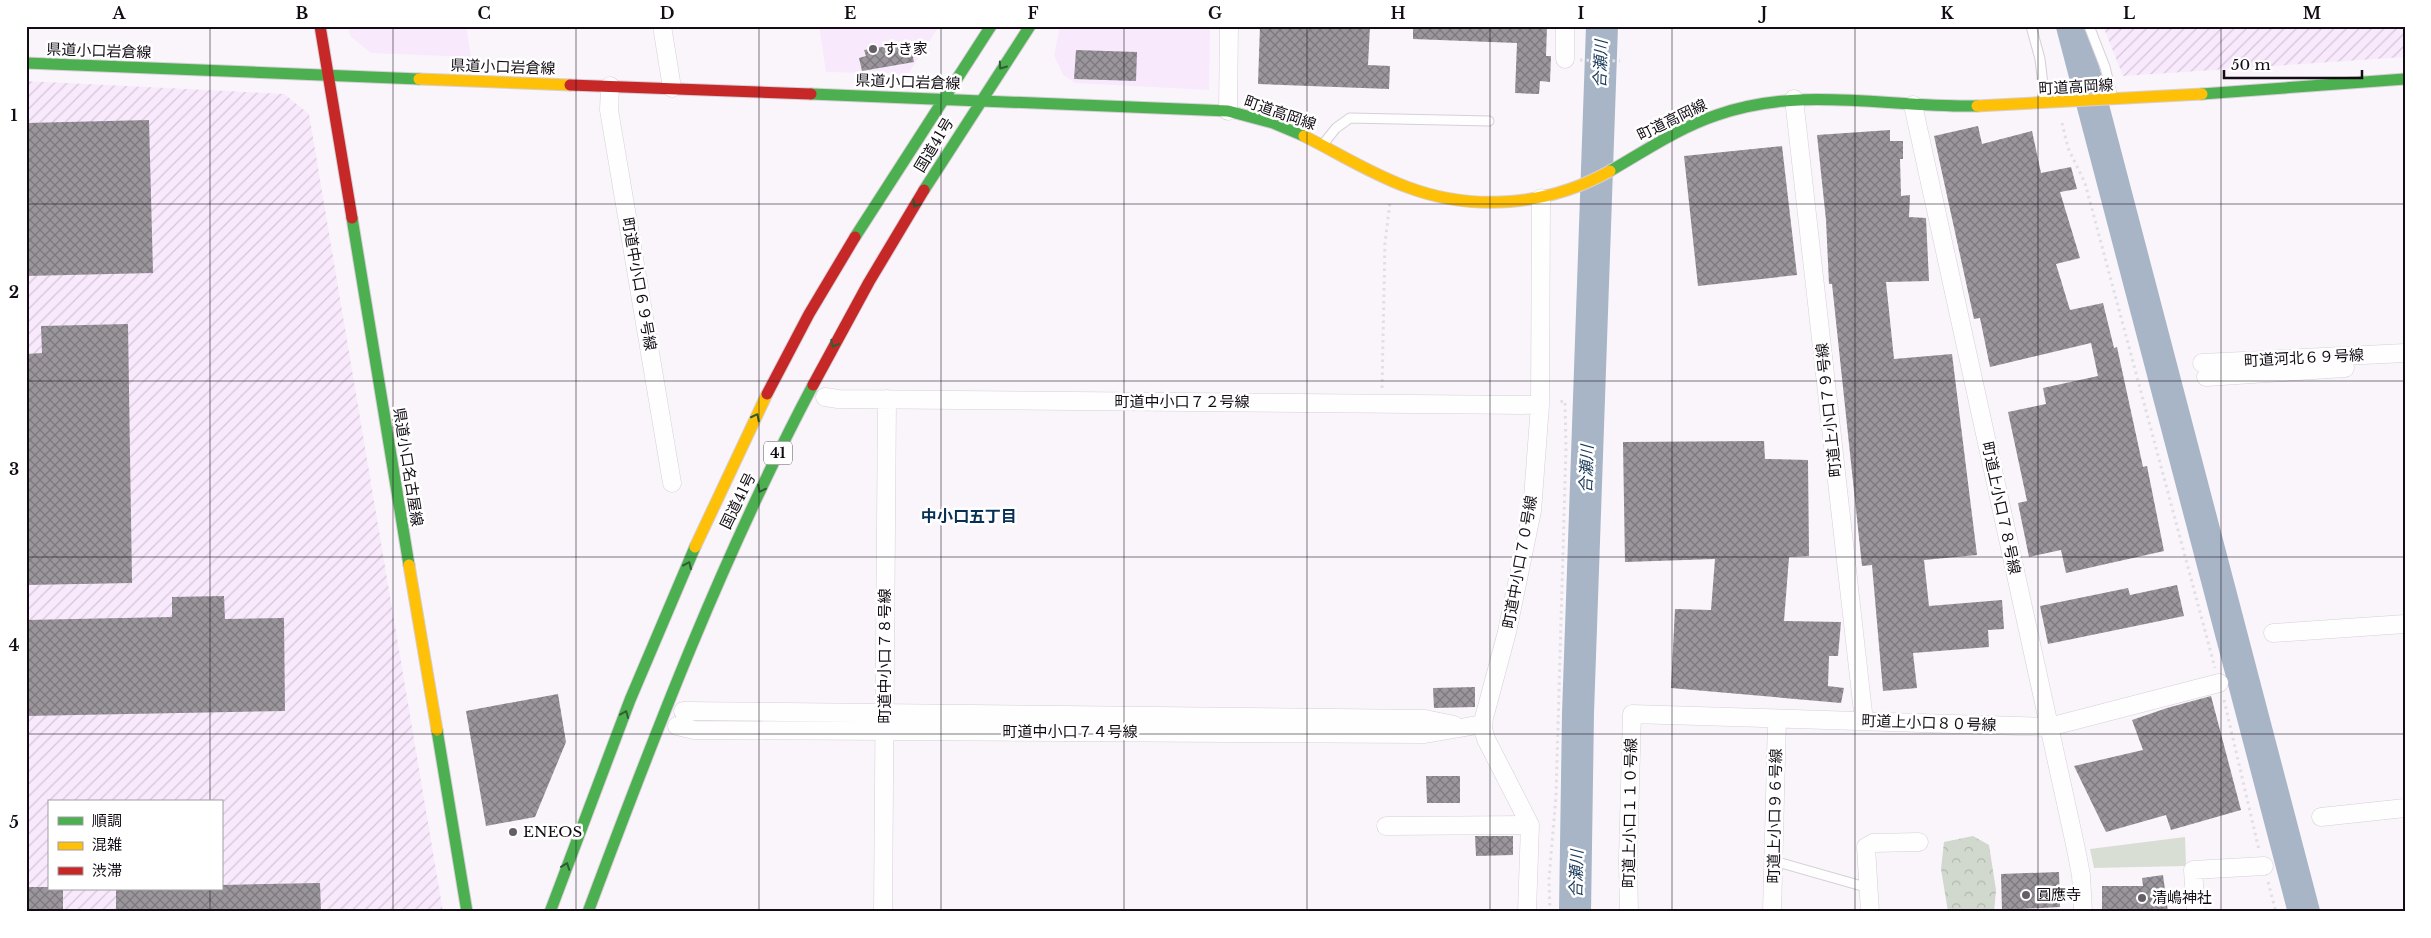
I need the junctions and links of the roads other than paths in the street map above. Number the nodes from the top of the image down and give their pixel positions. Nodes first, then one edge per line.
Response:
1 (320, 26) edge
2 (662, 26) edge
3 (991, 26) edge
4 (1030, 26) edge
5 (1229, 26) edge
6 (1566, 26) edge
7 (2031, 26) edge
8 (2089, 26) edge
9 (1565, 59) road end
10 (26, 63) edge
11 (327, 75) junction
12 (2405, 79) edge
13 (610, 86) junction
14 (672, 88) junction
15 (943, 99) junction
16 (1794, 99) junction
17 (980, 100) junction
18 (2108, 100) junction
19 (2051, 103) junction
20 (1913, 105) junction
21 (1228, 111) junction
22 (1489, 121) dead end
23 (1323, 145) junction
24 (1541, 198) junction
25 (2405, 353) edge
26 (2405, 364) edge
27 (825, 397) dead end
28 (887, 400) junction
29 (1540, 405) junction
30 (672, 482) dead end
31 (2405, 624) edge
32 (2273, 634) dead end
33 (2219, 683) road end
34 (1632, 714) joint
35 (680, 718) dead end
36 (1777, 719) junction
37 (1864, 721) junction
38 (884, 722) junction
39 (1483, 724) junction
40 (2049, 727) junction
41 (2405, 808) edge
42 (2321, 817) dead end
43 (1530, 825) junction
44 (1386, 826) dead end
45 (1919, 842) dead end
46 (1774, 861) junction
47 (2264, 866) road end
48 (1869, 888) junction
49 (467, 912) edge
50 (550, 912) edge
51 (588, 912) edge
52 (883, 912) edge
53 (1527, 912) edge
54 (1630, 912) edge
55 (1772, 912) edge
56 (1870, 912) edge
57 (2083, 912) edge
58 (2196, 912) edge

1 - 11 main road, 県道小口名古屋線
2 - 14 street
3 - 15 main road, 国道41号 / 41
4 -> 17 main road, 国道41号 / 41
5 - 21 street
6 - 9 street
7 - 19 lane
8 - 18 lane
10 - 11 main road, 県道小口岩倉線
11 - 13 main road, 県道小口岩倉線
11 - 49 main road, 県道小口名古屋線
12 - 18 main road, 町道高岡線
13 - 14 main road, 県道小口岩倉線
13 - 30 street, 町道中小口６９号線
14 - 15 main road, 県道小口岩倉線
15 - 17 main road, 県道小口岩倉線
50 -> 15 main road, 国道41号 / 41
16 - 20 main road, 町道高岡線
16 - 24 main road, 町道高岡線
16 - 37 street, 町道上小口７９号線
17 - 21 main road, 町道高岡線
17 -> 51 main road, 国道41号 / 41
18 - 19 main road, 町道高岡線
19 - 20 main road, 町道高岡線
20 - 40 street, 町道上小口７８号線
21 - 23 main road, 町道高岡線
22 - 23 lane
23 - 24 main road, 町道高岡線
24 - 29 street, 町道中小口７０号線
25 - 26 street, 町道河北６９号線
27 - 28 street, 町道中小口７２号線
28 - 29 street, 町道中小口７２号線
28 - 38 street, 町道中小口７８号線
29 - 39 street, 町道中小口７０号線
31 - 32 street
33 - 40 street, 町道上小口８０号線
34 - 36 street, 町道上小口８０号線
34 - 54 street, 町道上小口１１０号線
35 - 38 street, 町道中小口７４号線
36 - 37 street, 町道上小口８０号線
36 - 46 street, 町道上小口９６号線
37 - 40 street, 町道上小口８０号線
38 - 39 street, 町道中小口７４号線
38 - 52 street, 町道中小口７８号線
39 - 43 street
40 - 57 street, 町道上小口７８号線
41 - 42 street
43 - 44 street
43 - 53 street
45 - 48 street
46 - 48 lane
46 - 55 street, 町道上小口９６号線
47 - 58 street
48 - 56 street

